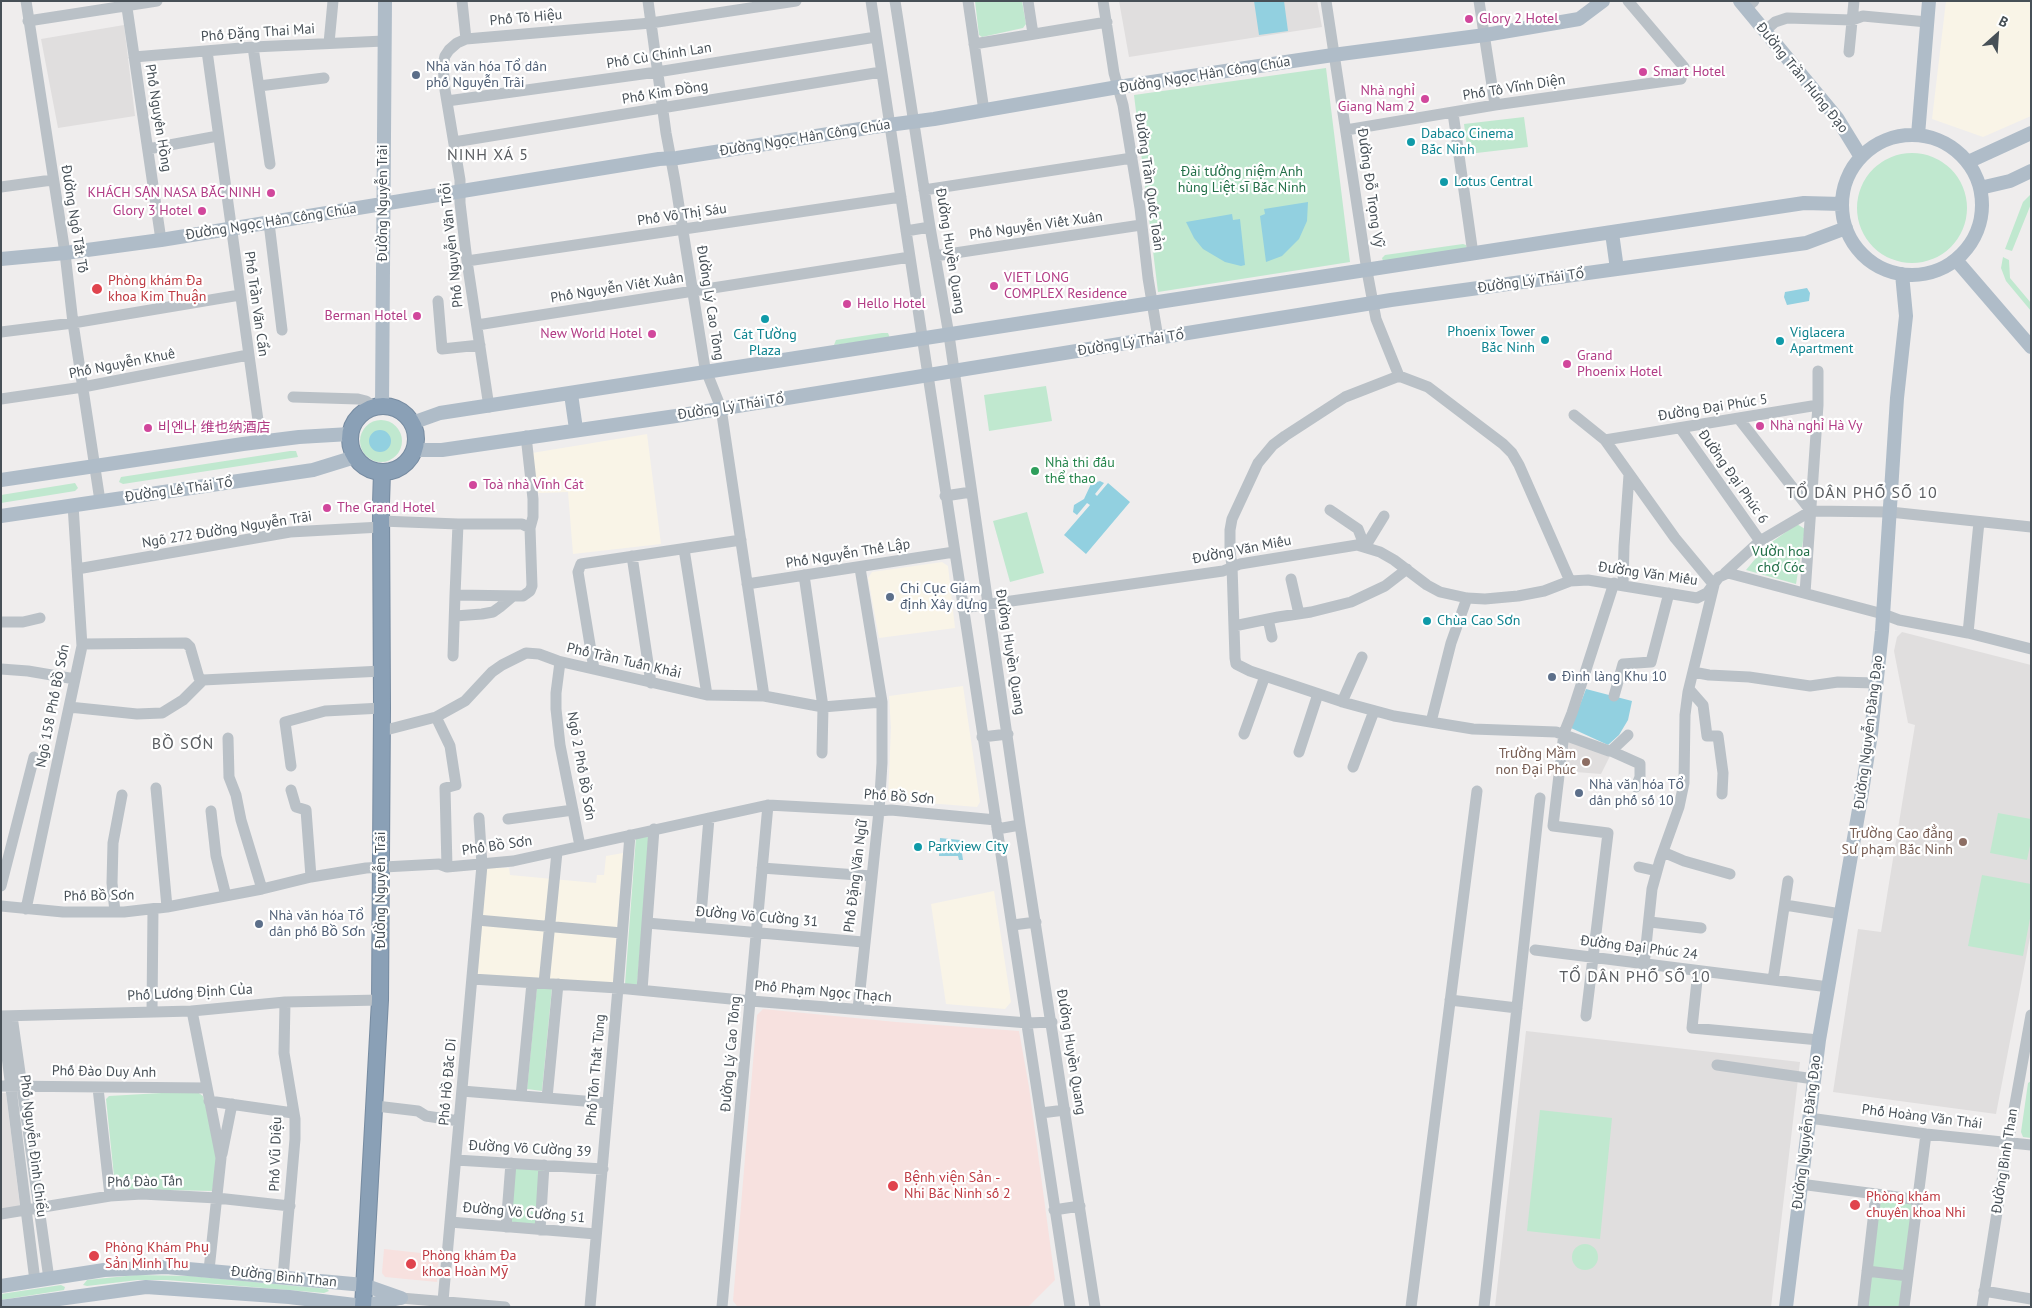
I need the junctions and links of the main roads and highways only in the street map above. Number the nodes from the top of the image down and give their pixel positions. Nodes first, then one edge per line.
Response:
1 (384, 1) edge
2 (1603, 1) edge
3 (1929, 1) edge
4 (1747, 4) edge
5 (2031, 133) edge
6 (1918, 135) junction
7 (1861, 157) junction
8 (1968, 162) junction
9 (2031, 171) edge
10 (1980, 188) junction
11 (383, 204) junction
12 (1842, 204) junction
13 (1846, 228) junction
14 (1612, 233) junction
15 (1, 259) edge
16 (1956, 260) junction
17 (1617, 268) junction
18 (1902, 274) junction
19 (2031, 347) edge
20 (571, 394) junction
21 (378, 406) junction
22 (412, 424) junction
23 (576, 429) junction
24 (350, 434) junction
25 (414, 450) junction
26 (355, 457) junction
27 (382, 472) junction
28 (1, 480) edge
29 (1, 516) edge
30 (73, 1275) junction
31 (364, 1285) junction
32 (1, 1286) edge
33 (76, 1296) junction
34 (289, 1302) edge
35 (45, 1303) edge
36 (1, 1306) edge
37 (363, 1306) edge
38 (1786, 1307) edge

1 - 11 main road, Đường Nguyễn Trãi
2 - 11 main road, Đường Ngọc Hân Công Chúa
3 - 6 main road
4 - 7 main road, Đường Trần Hưng Đạo
5 - 8 main road
6 - 7 main road
6 - 8 main road
7 - 12 main road
8 - 10 main road
9 - 10 main road
10 - 16 main road
11 - 15 main road, Đường Ngọc Hân Công Chúa
11 - 21 main road, Đường Nguyễn Trãi
12 - 13 main road
12 - 14 main road
13 - 17 main road, Đường Lý Thái Tổ
13 - 18 main road
14 - 17 main road
14 - 20 main road
16 - 18 main road
16 - 19 main road
17 - 23 main road, Đường Lý Thái Tổ
18 - 38 main road, Đường Nguyễn Đăng Đạo
20 - 22 main road
20 - 23 main road
21 - 22 highway
21 - 24 highway
22 - 25 highway
23 - 25 main road, Đường Lý Thái Tổ
24 - 26 highway
24 - 28 main road
25 - 27 highway
26 - 27 highway
26 - 29 main road, Đường Lê Thái Tổ
27 - 31 highway, Đường Nguyễn Trãi
30 - 31 main road, Đường Bình Than
30 - 32 main road, Đường Bình Than
30 - 33 main road
31 - 37 highway, Đường Nguyễn Trãi
31 - 37 main road, Đường Bình Than
33 - 34 main road, Đường Bình Than
33 - 35 main road, Đường Bình Than
34 - 37 main road, Đường Bình Than
35 - 36 main road, Đường Bình Than

